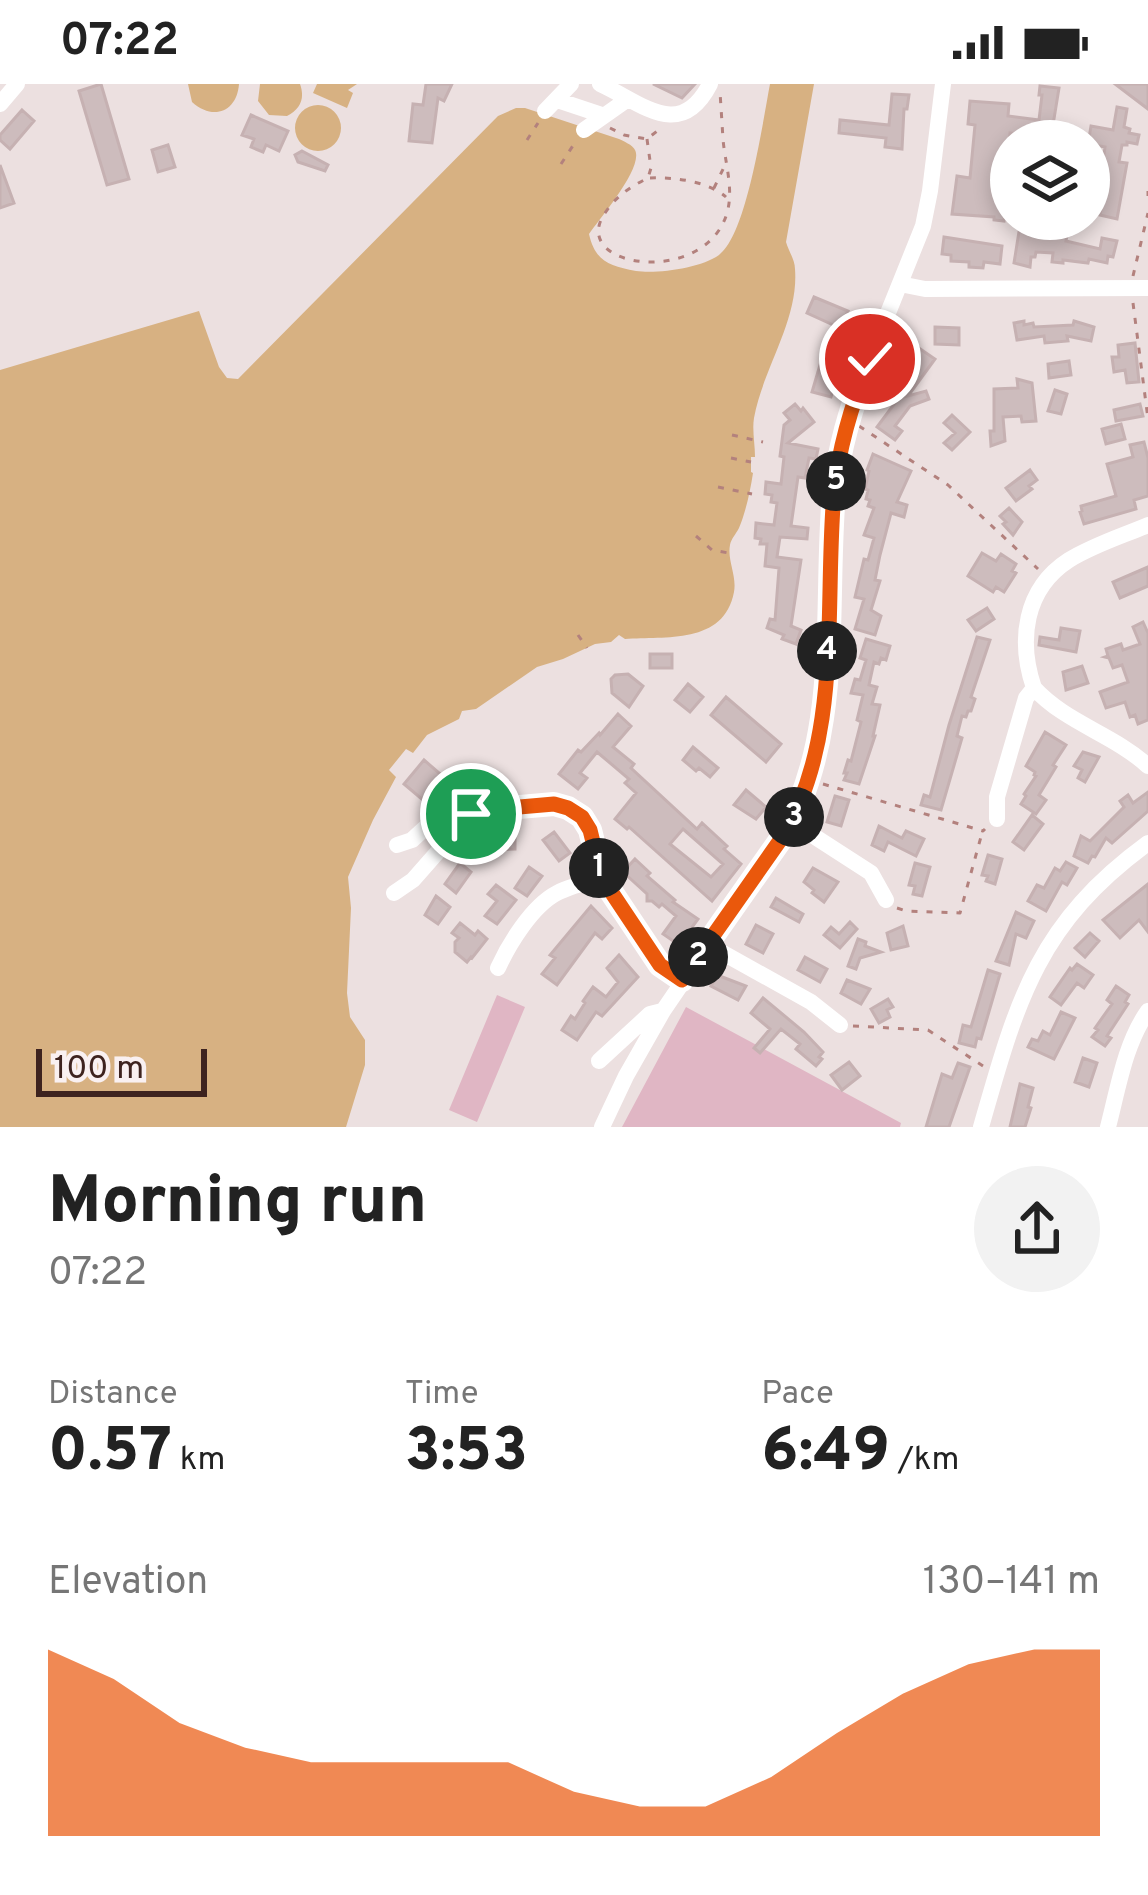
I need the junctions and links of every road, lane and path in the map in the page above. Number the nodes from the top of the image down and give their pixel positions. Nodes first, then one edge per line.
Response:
1 (17, 84) edge
2 (571, 84) edge
3 (600, 84) edge
4 (710, 84) edge
5 (720, 84) edge
6 (943, 84) edge
7 (628, 99) junction
8 (0, 104) edge
9 (551, 106) junction
10 (676, 116) junction
11 (594, 122) junction
12 (647, 139) junction
13 (527, 140) dead end
14 (726, 163) junction
15 (561, 164) dead end
16 (648, 178) junction
17 (713, 189) junction
18 (728, 200) junction
19 (1148, 214) edge
20 (901, 284) junction
21 (1140, 287) edge
22 (847, 418) junction
23 (1148, 419) edge
24 (732, 435) dead end
25 (763, 442) dead end
26 (731, 458) dead end
27 (751, 462) dead end
28 (718, 487) dead end
29 (752, 494) dead end
30 (1148, 525) edge
31 (696, 536) dead end
32 (734, 554) dead end
33 (1048, 579) junction
34 (578, 635) dead end
35 (587, 648) dead end
36 (1034, 688) junction
37 (1148, 766) edge
38 (809, 781) junction
39 (484, 810) junction
40 (792, 822) junction
41 (990, 825) junction
42 (1148, 843) edge
43 (397, 845) dead end
44 (602, 878) junction
45 (394, 893) dead end
46 (886, 900) joint
47 (707, 944) junction
48 (498, 968) dead end
49 (682, 980) junction
50 (1148, 1010) edge
51 (663, 1011) junction
52 (840, 1024) joint
53 (599, 1061) dead end
54 (996, 1074) junction
55 (602, 1127) edge
56 (981, 1127) edge
57 (1108, 1127) edge

1 - 8 street
2 - 9 street
3 - 7 street
4 - 10 street
5 - 14 path
6 - 20 street
7 - 10 street
7 - 11 street
9 - 11 street
9 - 13 path
10 - 12 path
11 - 12 path
11 - 15 path
12 - 16 path
14 - 17 path
14 - 18 path
16 - 17 path
16 - 18 path
17 - 18 path
19 - 21 path
20 - 21 street
20 - 22 street
21 - 23 path
22 - 33 path
22 - 38 street
24 - 25 path
26 - 27 path
28 - 29 path
30 - 33 street
31 - 32 path
33 - 36 street
34 - 35 path
36 - 37 street
36 - 41 street
38 - 40 street
38 - 41 path
39 - 43 street
39 - 44 street
39 - 45 street
40 - 46 street
40 - 47 street
41 - 46 path
42 - 54 street
44 - 48 street
44 - 49 street
47 - 49 street
47 - 52 street
49 - 51 street
50 - 57 street
51 - 53 street
51 - 55 street
52 - 54 path
54 - 56 street

